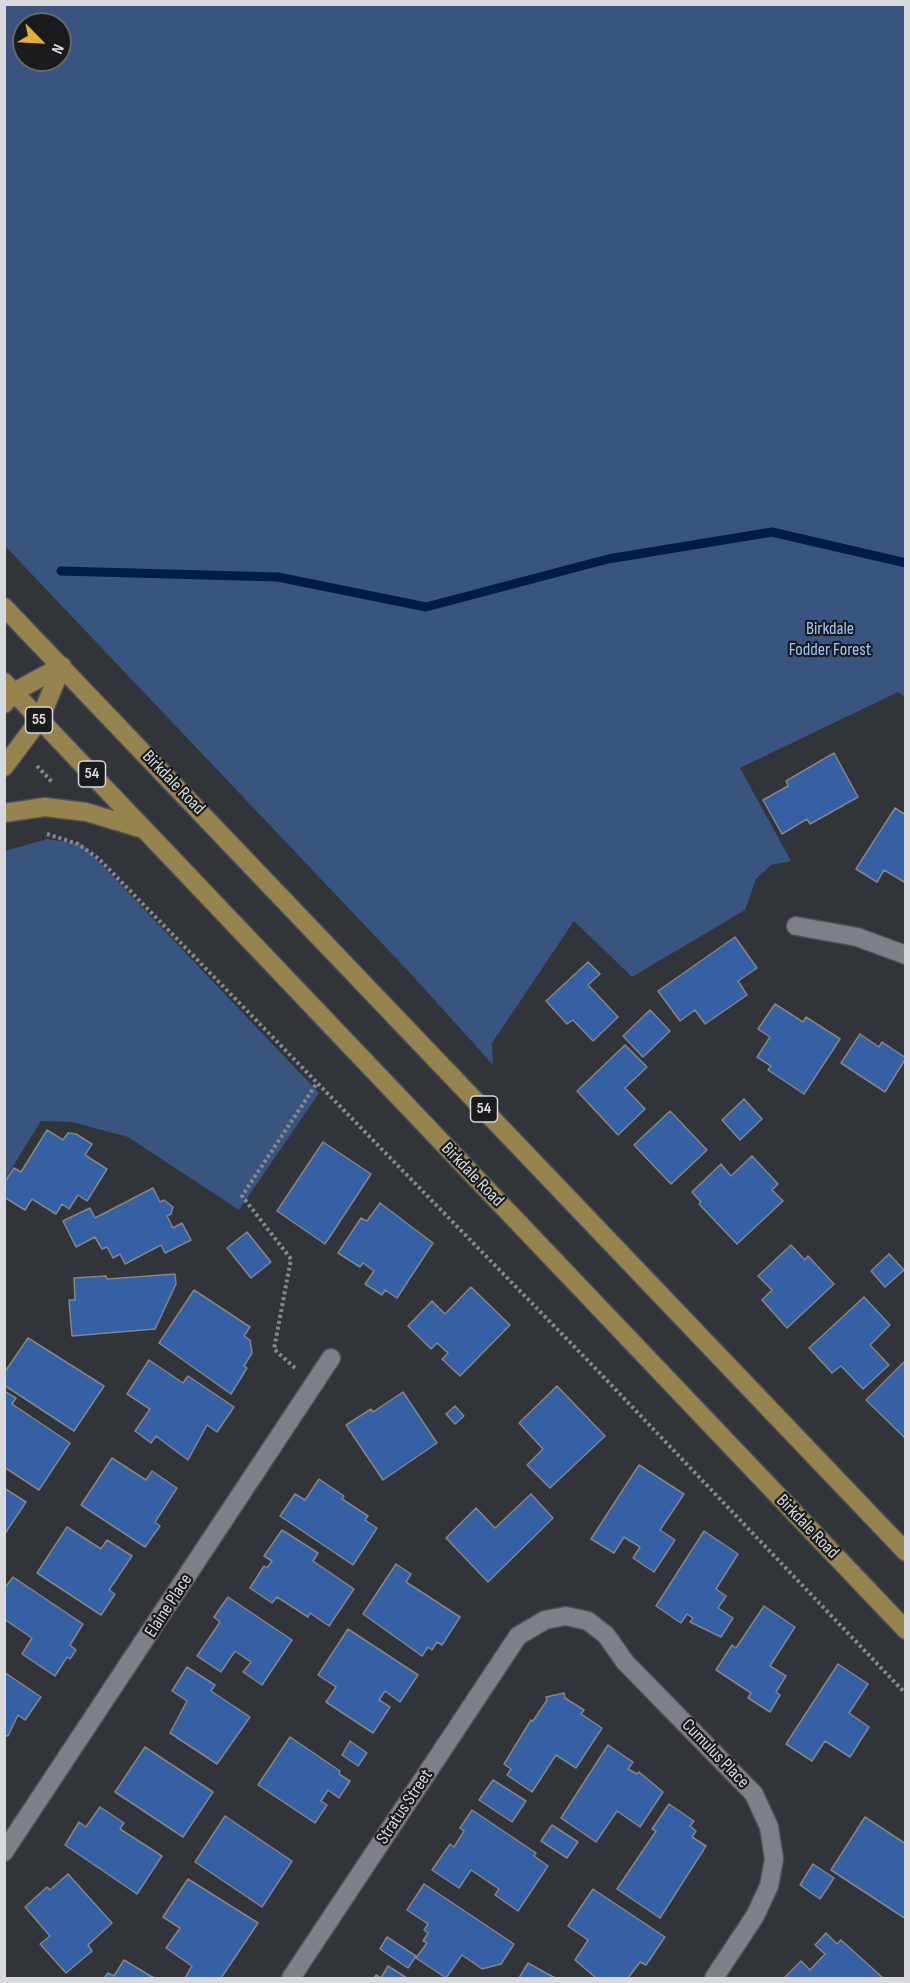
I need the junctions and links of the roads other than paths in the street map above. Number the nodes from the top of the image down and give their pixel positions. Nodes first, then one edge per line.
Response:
1 (4, 606) edge
2 (62, 666) junction
3 (8, 693) edge
4 (40, 719) junction
5 (4, 767) edge
6 (4, 813) edge
7 (144, 830) junction
8 (796, 926) dead end
9 (906, 955) edge
10 (331, 1358) dead end
11 (906, 1552) edge
12 (906, 1630) edge
13 (518, 1636) joint
14 (4, 1852) edge
15 (291, 1978) edge
16 (714, 1978) edge

1 - 2 main road, 54
2 - 3 main road, 55
2 - 4 main road, 55
2 - 11 main road, Birkdale Road / 54
3 - 4 main road, 54
4 - 5 main road, 55
4 - 7 main road, Birkdale Road / 54
6 - 7 main road
7 - 12 main road, Birkdale Road / 54
8 - 9 street
10 - 14 street, Elaine Place
13 - 15 street, Stratus Street
13 - 16 street, Cumulus Place

